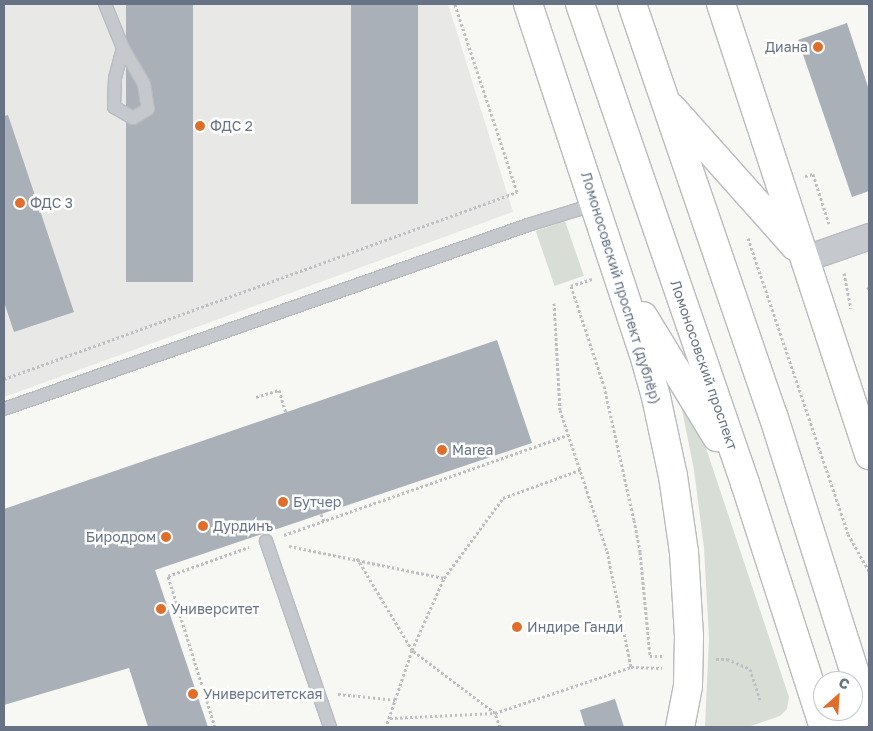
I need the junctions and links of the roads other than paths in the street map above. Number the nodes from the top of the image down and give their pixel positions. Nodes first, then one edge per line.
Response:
1 (105, 4) edge
2 (528, 4) edge
3 (580, 4) edge
4 (632, 4) edge
5 (721, 4) edge
6 (123, 48) junction
7 (664, 100) junction
8 (596, 204) junction
9 (869, 236) edge
10 (806, 258) junction
11 (622, 281) junction
12 (4, 409) edge
13 (869, 455) edge
14 (745, 483) junction
15 (266, 541) road end
16 (869, 718) edge
17 (330, 727) edge
18 (680, 727) edge
19 (826, 727) edge

1 - 6 lane
2 - 8 main road, Ломоносовский проспект (дублёр)
3 - 14 main road, Ломоносовский проспект
4 - 7 main road
5 - 10 main road
6 - 6 lane
7 - 10 main road
7 - 16 main road
8 - 11 main road, Ломоносовский проспект (дублёр)
8 - 12 lane
9 - 10 street
10 - 13 main road
11 - 14 main road
11 - 18 main road, Ломоносовский проспект (дублёр)
14 - 19 main road, Ломоносовский проспект
15 - 17 lane
16 - 19 main road

